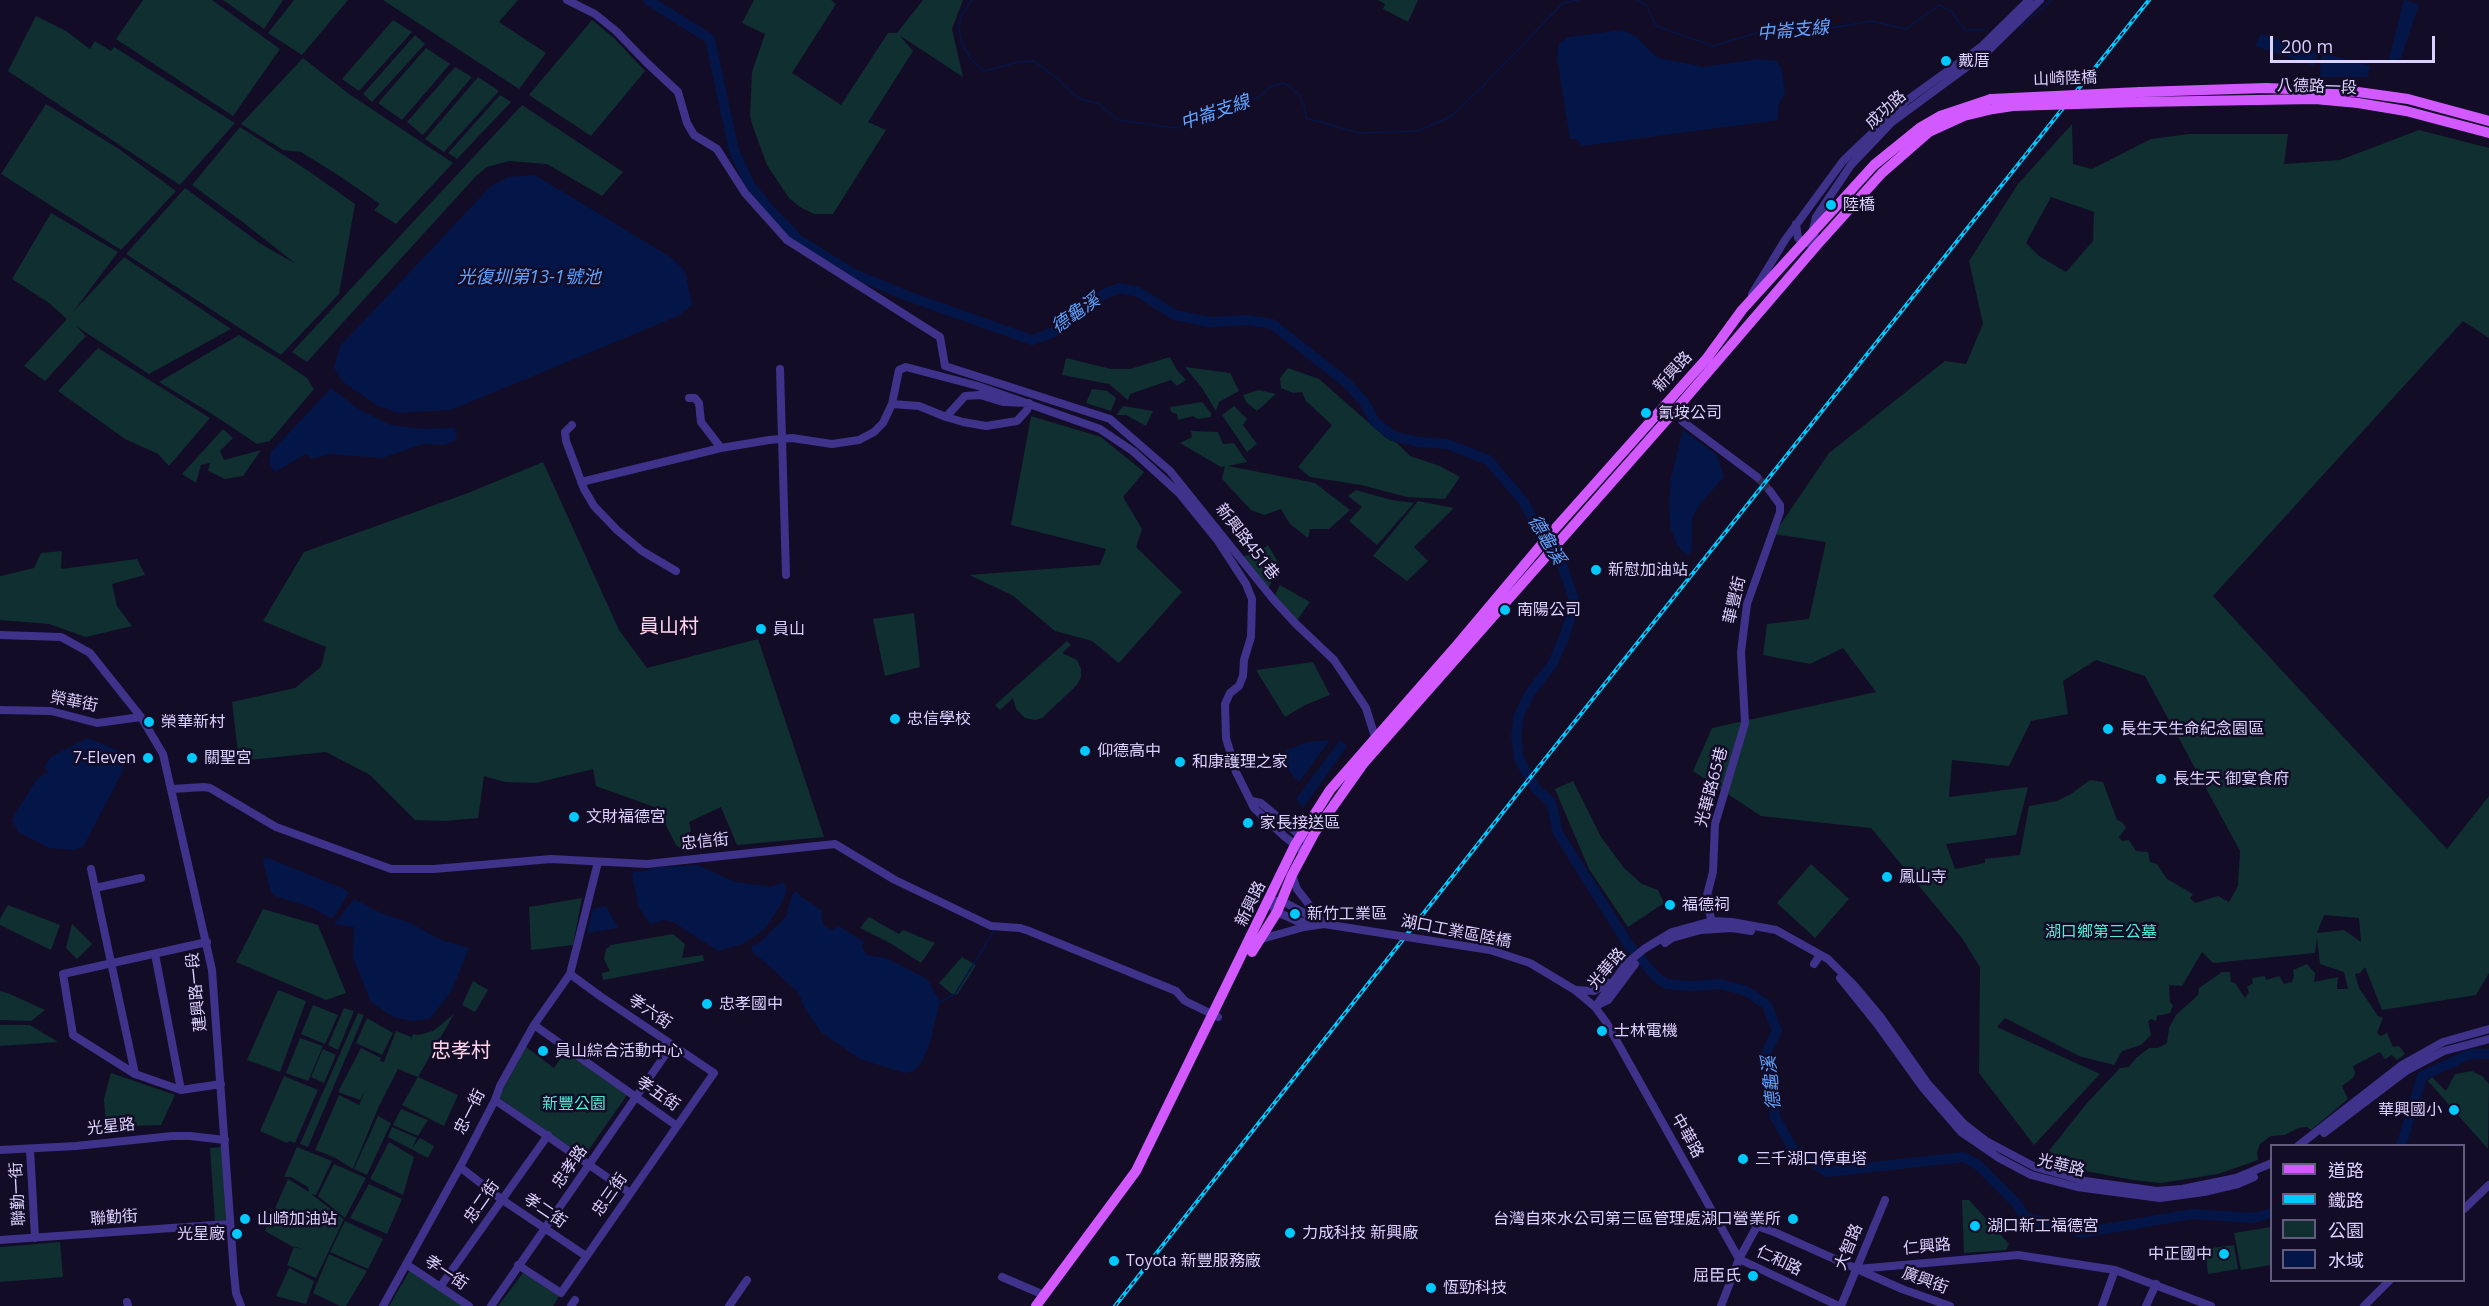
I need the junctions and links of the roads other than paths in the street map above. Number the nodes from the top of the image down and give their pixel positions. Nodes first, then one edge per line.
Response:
1 (567, 0) edge
2 (2029, 0) edge
3 (2040, 0) edge
4 (2140, 97) junction
5 (1992, 104) junction
6 (2489, 121) edge
7 (2489, 133) edge
8 (1796, 224) junction
9 (1813, 230) junction
10 (1803, 242) junction
11 (1817, 245) junction
12 (1742, 310) junction
13 (780, 369) dead end
14 (689, 398) dead end
15 (1029, 403) junction
16 (892, 404) junction
17 (1678, 407) junction
18 (946, 417) junction
19 (572, 425) dead end
20 (782, 440) junction
21 (721, 448) junction
22 (1757, 477) tunnel mouth
23 (581, 482) junction
24 (1770, 491) tunnel mouth
25 (676, 572) dead end
26 (786, 576) dead end
27 (0, 635) edge
28 (0, 710) edge
29 (141, 717) junction
30 (1745, 723) joint
31 (1375, 737) junction
32 (173, 789) junction
33 (1302, 844) junction
34 (598, 862) junction
35 (91, 869) dead end
36 (1292, 875) junction
37 (141, 878) dead end
38 (95, 888) junction
39 (1282, 901) junction
40 (1269, 902) junction
41 (1276, 912) junction
42 (1324, 924) junction
43 (1713, 925) junction
44 (1258, 940) junction
45 (207, 942) junction
46 (155, 954) junction
47 (1640, 956) junction
48 (111, 963) junction
49 (570, 974) junction
50 (1614, 979) junction
51 (1575, 990) junction
52 (1595, 1007) junction
53 (1216, 1016) junction
54 (534, 1025) junction
55 (2489, 1029) edge
56 (2489, 1039) edge
57 (672, 1045) junction
58 (714, 1072) joint
59 (135, 1074) junction
60 (221, 1084) junction
61 (181, 1090) junction
62 (635, 1098) junction
63 (495, 1100) junction
64 (677, 1126) junction
65 (548, 1135) junction
66 (225, 1140) junction
67 (2301, 1144) edge
68 (2310, 1144) edge
69 (30, 1149) junction
70 (0, 1150) edge
71 (2270, 1162) edge
72 (589, 1166) junction
73 (460, 1167) junction
74 (2270, 1168) edge
75 (2489, 1185) edge
76 (2204, 1189) junction
77 (630, 1193) junction
78 (501, 1199) junction
79 (1886, 1200) dead end
80 (2465, 1207) edge
81 (230, 1224) junction
82 (544, 1228) junction
83 (35, 1238) junction
84 (0, 1240) edge
85 (586, 1256) junction
86 (1739, 1259) junction
87 (406, 1264) junction
88 (518, 1266) junction
89 (1857, 1269) junction
90 (2115, 1269) junction
91 (1002, 1277) dead end
92 (747, 1280) dead end
93 (2389, 1282) edge
94 (2156, 1284) junction
95 (440, 1287) junction
96 (1043, 1300) edge
97 (241, 1306) edge
98 (383, 1306) edge
99 (469, 1306) edge
100 (491, 1306) edge
101 (729, 1306) edge
102 (1036, 1306) edge
103 (1720, 1306) edge
104 (1840, 1306) edge
105 (1950, 1306) edge
106 (2102, 1306) edge
107 (2146, 1306) edge
108 (2211, 1306) edge
109 (2364, 1306) edge

1 - 31 street, 新興路451巷
2 - 8 street, 成功路
3 - 9 street, 成功路
4 - 5 main road, 山崎陸橋, bridge
4 - 6 main road, 八德路一段
4 - 7 main road, 八德路一段
5 - 9 main road
5 - 11 main road
8 - 10 street
8 - 12 street, 成功路
9 - 10 main road, 新興路
9 - 11 street
10 - 11 street
10 - 12 main road, 新興路
11 - 17 main road, 新興路
12 - 31 main road, 新興路
13 - 20 street
14 - 21 street
15 - 16 street
15 - 18 street
15 - 18 street
15 - 33 street
16 - 18 street
16 - 20 street
17 - 22 street
17 - 33 main road, 新興路
19 - 23 street
20 - 21 street
20 - 26 street
21 - 23 street
23 - 25 street
24 - 30 street, 華豐街
27 - 29 street, 建興路一段
28 - 29 street, 榮華街
29 - 32 street, 建興路一段
30 - 43 street, 光華路65巷
31 - 33 main road, 新興路
32 - 34 street, 忠信街
32 - 45 street, 建興路一段
33 - 36 main road, 新興路
33 - 40 main road, 新興路
34 - 49 street, 忠一街
34 - 53 street, 忠信街
35 - 38 street
36 - 39 main road, 新興路
36 - 42 street
37 - 38 street
38 - 48 street
39 - 40 street
39 - 41 main road, 新興路
39 - 42 street
40 - 41 street
40 - 53 main road, 新興路
41 - 42 street
41 - 44 main road, 新興路
42 - 44 street
42 - 51 street, 湖口工業區陸橋, bridge
43 - 47 street, 光華路
43 - 76 street, 光華路
43 - 76 street, 光華路
44 - 53 main road, 新興路
45 - 46 street
45 - 60 street, 建興路一段
46 - 48 street
46 - 61 street
47 - 50 street, 光華路
47 - 52 street, 光華路
48 - 59 street
48 - 59 street
49 - 54 street, 忠一街
49 - 57 street, 孝六街
50 - 51 street
50 - 52 street, 光華路
51 - 52 street, 中華路
52 - 86 street, 中華路
53 - 96 main road, 新興路
54 - 62 street, 孝五街
54 - 63 street, 忠一街
55 - 67 street
56 - 68 street
57 - 58 street, 孝六街
57 - 62 street, 忠孝路
58 - 64 street, 忠三街
59 - 61 street
60 - 61 street
60 - 66 street, 建興路一段
62 - 64 street, 孝五街
62 - 72 street, 忠孝路
63 - 65 street
63 - 73 street, 忠一街
64 - 77 street, 忠三街
65 - 72 street
65 - 78 street, 忠二街
66 - 69 street, 光星路
66 - 81 street, 建興路一段
69 - 70 street, 光星路
69 - 83 street, 聯勤一街
71 - 76 street, 光華路
72 - 77 street
72 - 82 street, 忠孝路
73 - 78 street, 孝二街
73 - 87 street, 忠一街
74 - 76 street, 光華路
75 - 80 street
77 - 85 street, 忠三街
78 - 82 street, 孝二街
78 - 95 street, 忠二街
79 - 89 street, 大智路
81 - 83 street, 聯勤街
81 - 97 street, 建興路一段
82 - 85 street, 孝二街
82 - 88 street, 忠孝路
83 - 84 street, 聯勤街
85 - 88 street, 忠三街
86 - 89 street, 仁興路
86 - 103 street
86 - 104 street, 仁和路
87 - 95 street, 孝一街
87 - 98 street, 忠一街
88 - 100 street, 忠孝路
89 - 90 street, 仁興路
89 - 104 street, 大智路
89 - 105 street, 廣興街
90 - 94 street, 仁興路
90 - 106 street
91 - 96 street
92 - 101 street
93 - 109 street
94 - 107 street
94 - 108 street, 仁興路
95 - 99 street, 孝一街
96 - 102 main road, 新興路

